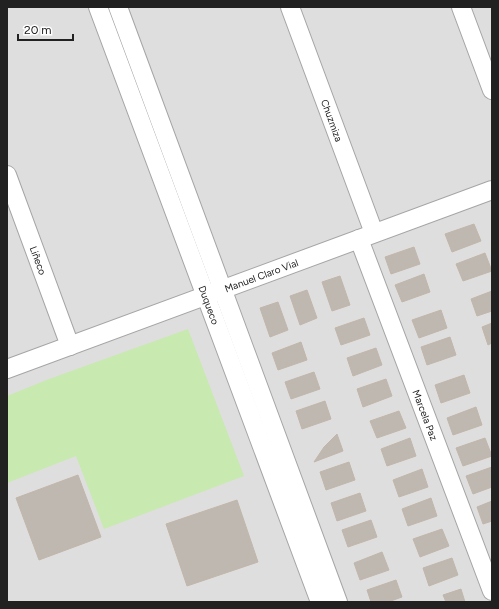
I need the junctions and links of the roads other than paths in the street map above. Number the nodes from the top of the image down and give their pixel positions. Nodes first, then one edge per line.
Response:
1 (98, 7) edge
2 (118, 7) edge
3 (290, 7) edge
4 (461, 7) edge
5 (492, 90) edge
6 (7, 175) edge
7 (490, 195) edge
8 (367, 236) junction
9 (222, 289) junction
10 (205, 295) junction
11 (70, 346) junction
12 (7, 369) edge
13 (492, 591) edge
14 (320, 602) edge
15 (338, 602) edge

1 - 10 street, Duqueco
2 - 9 street, Duqueco
3 - 8 street, Chuzmiza
4 - 5 street
6 - 11 street, Liñeco
7 - 8 street, Manuel Claro Vial
8 - 9 street, Manuel Claro Vial
8 - 13 street, Marcela Paz
9 - 10 street, Manuel Claro Vial
9 - 15 street, Duqueco
10 - 11 street, Manuel Claro Vial
10 - 14 street, Duqueco
11 - 12 street, Manuel Claro Vial

